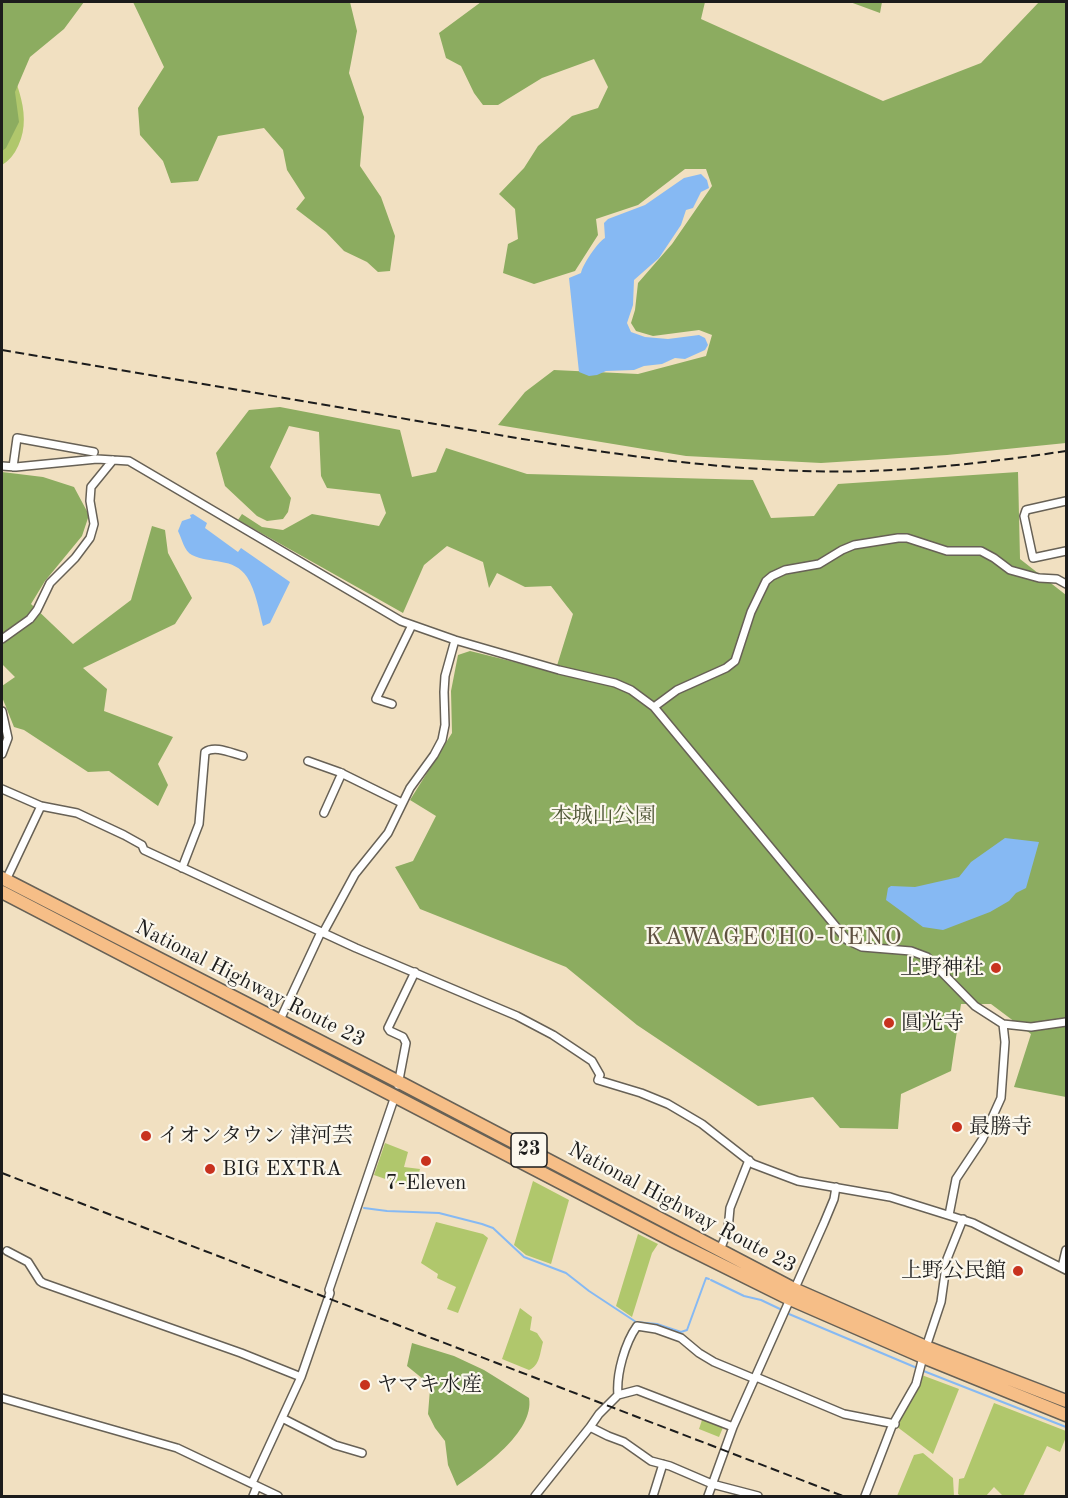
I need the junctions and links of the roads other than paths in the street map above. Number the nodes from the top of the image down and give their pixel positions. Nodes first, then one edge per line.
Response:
1 (94, 452) dead end
2 (114, 460) junction
3 (2, 466) edge
4 (13, 467) junction
5 (1066, 501) edge
6 (1066, 551) edge
7 (1066, 584) edge
8 (412, 625) junction
9 (2, 639) edge
10 (455, 640) junction
11 (392, 704) dead end
12 (654, 707) junction
13 (2, 711) edge
14 (2, 754) edge
15 (243, 756) dead end
16 (308, 761) dead end
17 (342, 773) junction
18 (2, 789) edge
19 (402, 803) junction
20 (41, 806) junction
21 (324, 813) dead end
22 (182, 868) junction
23 (3, 883) edge
24 (322, 933) junction
25 (415, 972) junction
26 (279, 1022) junction
27 (1066, 1022) edge
28 (1003, 1024) junction
29 (399, 1082) junction
30 (394, 1096) junction
31 (749, 1160) junction
32 (836, 1187) junction
33 (949, 1215) junction
34 (963, 1219) junction
35 (720, 1250) junction
36 (1066, 1250) edge
37 (7, 1251) dead end
38 (1064, 1269) edge
39 (792, 1294) junction
40 (925, 1352) junction
41 (301, 1377) junction
42 (755, 1378) junction
43 (618, 1395) junction
44 (2, 1398) edge
45 (1066, 1401) edge
46 (1066, 1415) edge
47 (282, 1418) junction
48 (895, 1424) junction
49 (590, 1426) junction
50 (733, 1428) junction
51 (362, 1453) dead end
52 (663, 1464) junction
53 (255, 1484) junction
54 (712, 1484) junction
55 (253, 1497) edge
56 (278, 1497) edge
57 (535, 1497) edge
58 (653, 1497) edge
59 (708, 1497) edge
60 (758, 1497) edge
61 (865, 1497) edge

1 - 4 street
2 - 4 street
2 - 8 street
2 - 9 street
3 - 4 street
5 - 6 street
7 - 12 street
8 - 10 street
8 - 11 street
10 - 12 street
10 - 19 street
12 - 28 street
13 - 14 street
15 - 22 street
16 - 17 street
17 - 19 street
17 - 21 street
18 - 20 street
19 - 24 street
20 - 22 street
20 - 23 street
22 - 24 street
23 - 26 highway, National Highway Route 23 / 23
23 - 30 highway, National Highway Route 23 / 23
24 - 25 street
24 - 26 street
25 - 29 street
25 - 31 street
26 - 29 highway, National Highway Route 23 / 23
27 - 28 street
28 - 33 street
29 - 30 street
29 - 35 highway, National Highway Route 23 / 23
30 - 39 highway, National Highway Route 23 / 23
30 - 41 street
31 - 32 street
31 - 35 street
32 - 33 street
32 - 39 street
33 - 34 street
34 - 38 street
34 - 40 street
35 - 39 highway, National Highway Route 23 / 23
36 - 38 street
37 - 41 street
39 - 40 highway, National Highway Route 23 / 23
39 - 42 street
40 - 45 highway, National Highway Route 23 / 23
40 - 46 highway, National Highway Route 23 / 23
40 - 48 street
41 - 47 street
42 - 43 street
42 - 48 street
42 - 50 street
43 - 49 street
43 - 50 street
44 - 53 street
47 - 51 street
47 - 53 street
48 - 61 street
49 - 52 street
49 - 57 street
50 - 54 street
52 - 54 street
52 - 58 street
53 - 55 street
53 - 56 street
54 - 59 street
54 - 60 street

